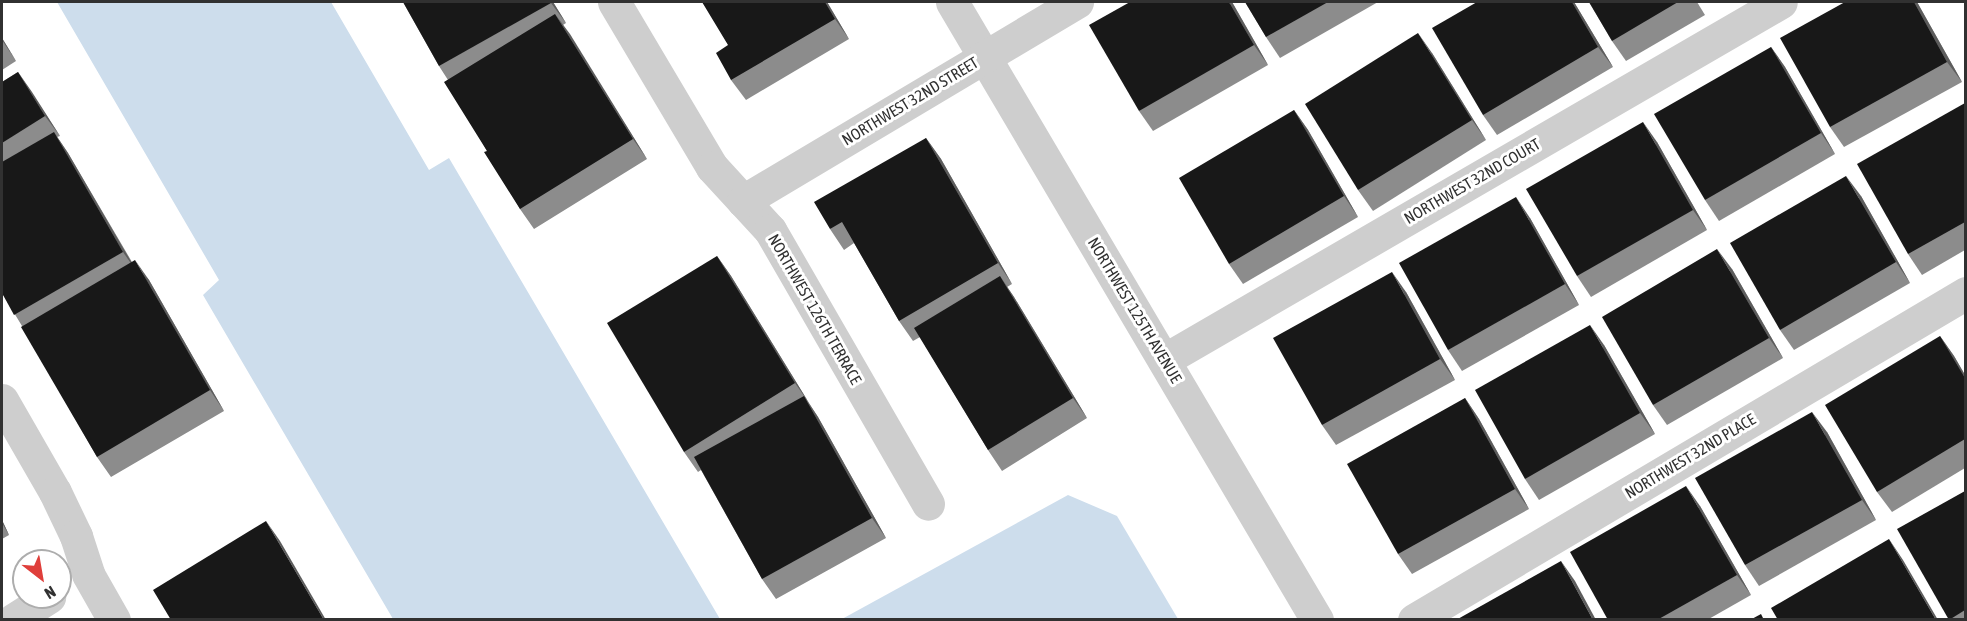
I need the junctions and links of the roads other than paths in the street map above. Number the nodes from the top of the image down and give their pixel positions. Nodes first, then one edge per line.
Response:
1 (614, 2) edge
2 (952, 2) edge
3 (1077, 2) edge
4 (1781, 2) edge
5 (985, 56) junction
6 (743, 201) junction
7 (1965, 292) edge
8 (1164, 360) junction
9 (2, 400) edge
10 (928, 504) dead end
11 (87, 574) junction
12 (72, 583) edge
13 (30, 609) edge
14 (12, 620) edge
15 (114, 620) edge
16 (1317, 620) edge
17 (1414, 620) edge

1 - 6 street, NORTHWEST 126TH TERRACE
2 - 5 street, NORTHWEST 125TH AVENUE
3 - 5 street, NORTHWEST 32ND STREET
4 - 8 street, NORTHWEST 32ND COURT
5 - 6 street, NORTHWEST 32ND STREET
5 - 8 street, NORTHWEST 125TH AVENUE
6 - 10 street, NORTHWEST 126TH TERRACE
7 - 17 street, NORTHWEST 32ND PLACE
8 - 16 street, NORTHWEST 125TH AVENUE
9 - 11 street
11 - 12 street
11 - 15 street
13 - 14 street

